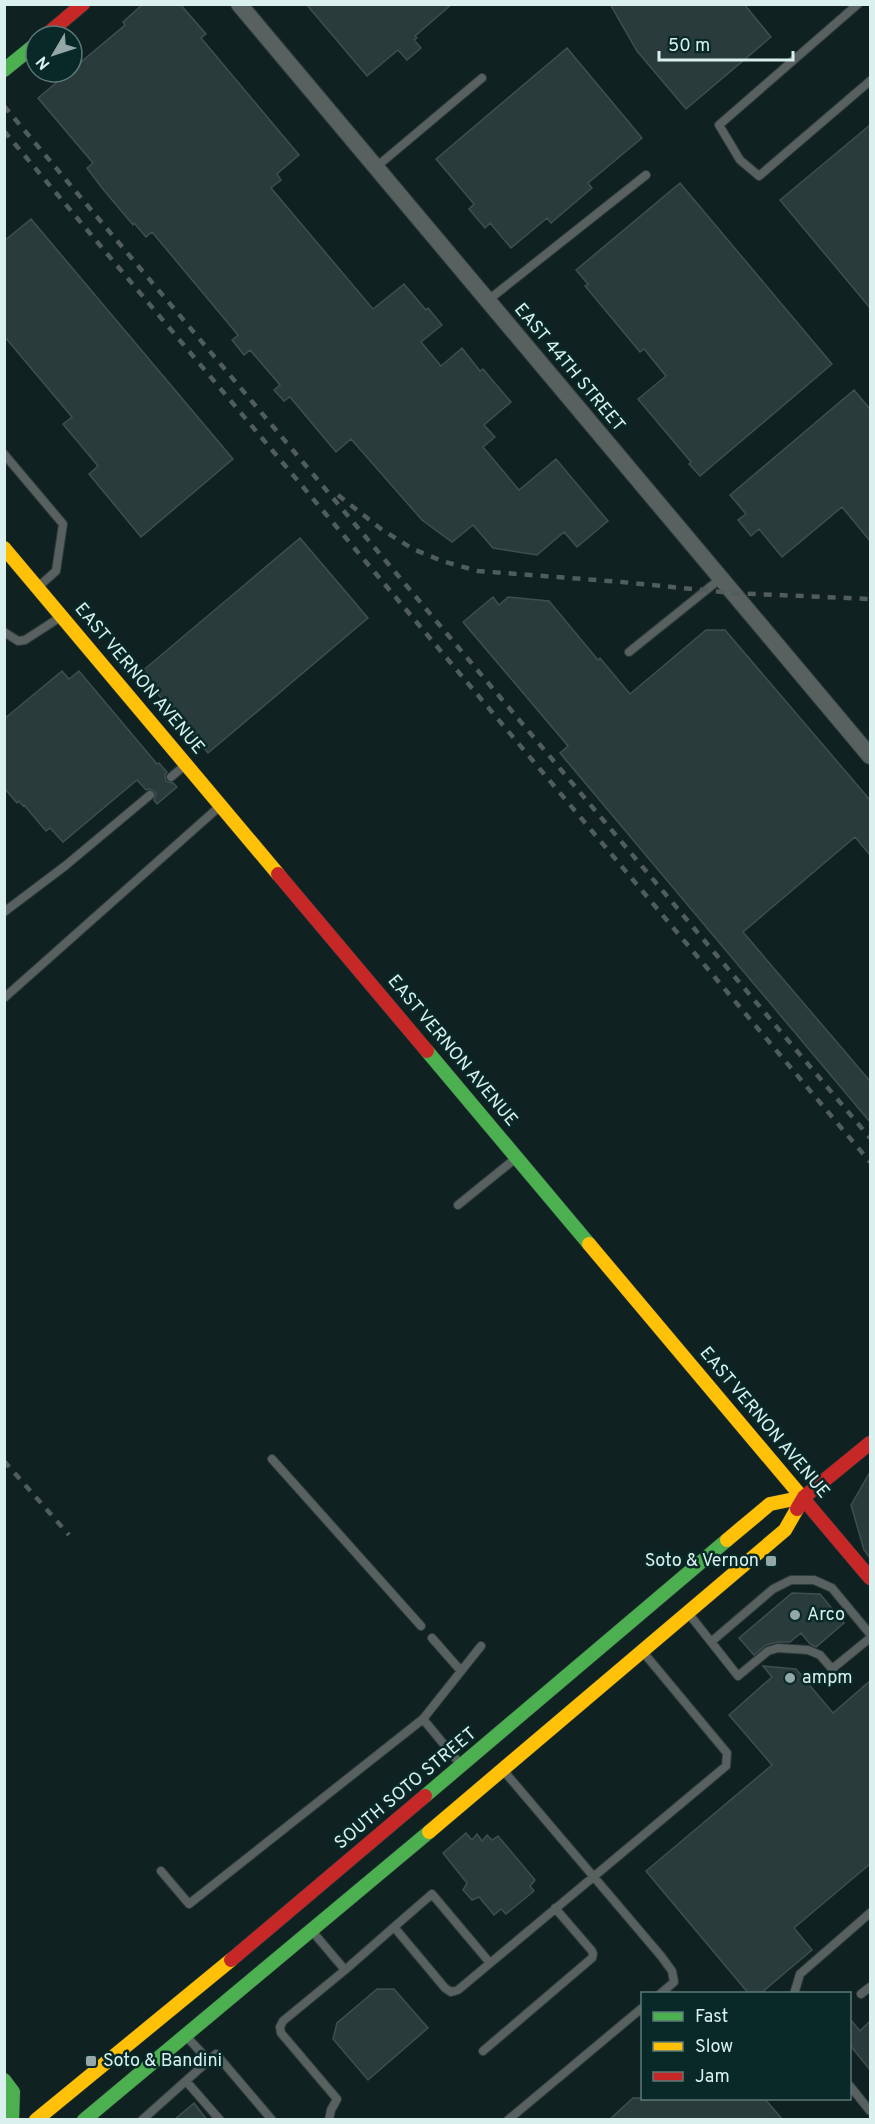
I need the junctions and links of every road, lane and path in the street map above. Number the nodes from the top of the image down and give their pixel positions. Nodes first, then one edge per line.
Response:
1 (82, 4) edge
2 (239, 4) edge
3 (858, 4) edge
4 (59, 24) edge
5 (24, 54) edge
6 (4, 70) edge
7 (482, 78) dead end
8 (870, 81) edge
9 (375, 168) junction
10 (646, 174) dead end
11 (487, 301) junction
12 (4, 454) edge
13 (4, 548) edge
14 (720, 579) junction
15 (38, 587) junction
16 (62, 616) junction
17 (4, 632) edge
18 (629, 652) dead end
19 (870, 756) edge
20 (186, 763) junction
21 (171, 777) dead end
22 (150, 795) dead end
23 (221, 805) junction
24 (4, 912) edge
25 (4, 998) edge
26 (518, 1157) junction
27 (458, 1205) dead end
28 (870, 1443) edge
29 (272, 1459) dead end
30 (804, 1497) junction
31 (870, 1578) edge
32 (687, 1612) junction
33 (421, 1626) dead end
34 (870, 1636) edge
35 (432, 1638) dead end
36 (711, 1642) junction
37 (481, 1646) dead end
38 (642, 1651) junction
39 (461, 1671) junction
40 (423, 1719) junction
41 (493, 1758) junction
42 (461, 1766) junction
43 (161, 1871) dead end
44 (592, 1876) junction
45 (555, 1908) junction
46 (870, 1913) edge
47 (394, 1927) junction
48 (312, 1930) junction
49 (490, 1963) junction
50 (345, 1970) junction
51 (870, 1987) edge
52 (662, 1992) edge
53 (795, 1992) edge
54 (861, 1994) dead end
55 (641, 2009) edge
56 (186, 2036) junction
57 (483, 2051) dead end
58 (209, 2061) junction
59 (4, 2080) edge
60 (186, 2081) junction
61 (851, 2088) edge
62 (870, 2111) edge
63 (12, 2120) edge
64 (36, 2120) edge
65 (84, 2120) edge
66 (142, 2120) edge
67 (220, 2120) edge
68 (273, 2120) edge
69 (329, 2120) edge
70 (508, 2120) edge

1 - 4 main road
2 - 9 street, EAST 44TH STREET
3 - 8 lane
5 - 6 main road
7 - 9 lane
9 - 11 street, EAST 44TH STREET
10 - 11 lane
11 - 14 street, EAST 44TH STREET
12 - 15 lane
13 - 15 main road, EAST VERNON AVENUE
14 - 18 lane
14 - 19 street, EAST 44TH STREET
15 - 16 main road, EAST VERNON AVENUE
16 - 17 lane
16 - 20 main road, EAST VERNON AVENUE
20 - 21 lane
20 - 23 main road, EAST VERNON AVENUE
22 - 24 lane
23 - 25 lane
23 - 26 main road, EAST VERNON AVENUE
26 - 27 lane
26 - 30 main road, EAST VERNON AVENUE
28 - 30 main road, SOUTH SOTO STREET
29 - 33 lane
30 - 31 main road, EAST VERNON AVENUE
30 - 32 main road, SOUTH SOTO STREET
30 - 41 main road, SOUTH SOTO STREET
32 - 36 lane
32 - 38 main road, SOUTH SOTO STREET
34 - 36 lane
34 - 36 lane
35 - 39 lane
37 - 39 lane
38 - 41 main road, SOUTH SOTO STREET
38 - 44 lane
39 - 40 lane
40 - 42 lane
40 - 43 lane
41 - 42 main road, SOUTH SOTO STREET
41 - 44 lane
41 - 48 main road, SOUTH SOTO STREET
42 - 64 main road, SOUTH SOTO STREET
44 - 45 lane
44 - 52 lane
45 - 49 lane
45 - 57 lane
46 - 53 lane
47 - 49 lane
47 - 49 lane
47 - 50 lane
48 - 50 lane
48 - 56 main road, SOUTH SOTO STREET
50 - 69 lane
51 - 54 lane
55 - 70 lane
56 - 58 lane
56 - 65 main road, SOUTH SOTO STREET
58 - 60 lane
58 - 68 lane
59 - 63 main road
60 - 66 lane
60 - 67 lane
61 - 62 lane

